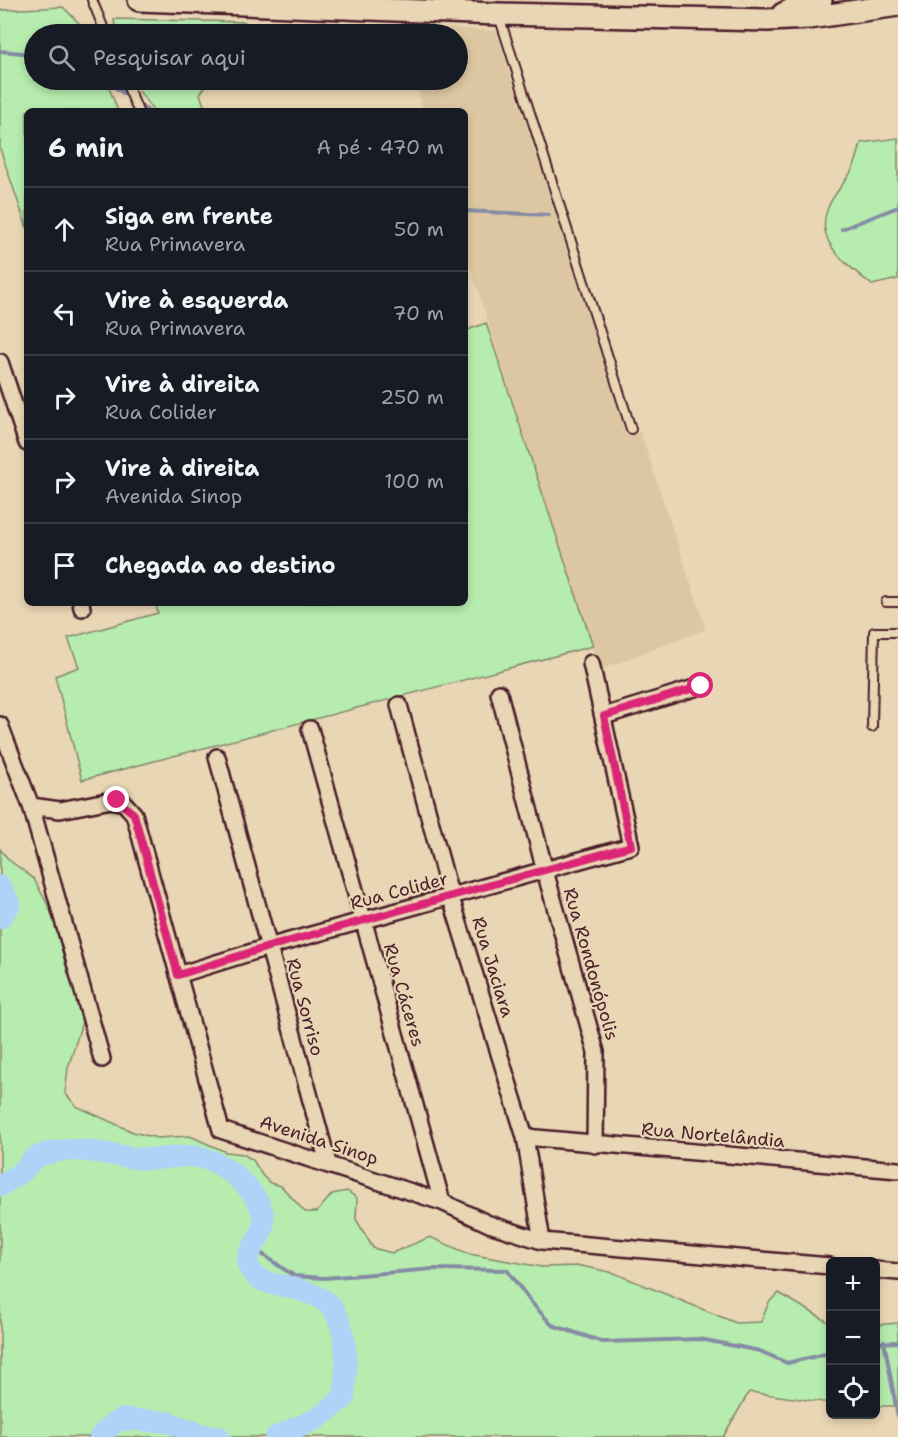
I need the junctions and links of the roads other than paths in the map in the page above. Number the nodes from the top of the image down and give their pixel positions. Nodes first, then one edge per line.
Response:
1 (92, 0) edge
2 (140, 0) edge
3 (821, 0) edge
4 (898, 5) edge
5 (498, 14) junction
6 (777, 19) junction
7 (102, 24) edge
8 (130, 90) edge
9 (137, 108) edge
10 (0, 362) edge
11 (631, 429) dead end
12 (24, 434) edge
13 (886, 602) dead end
14 (898, 602) edge
15 (898, 632) edge
16 (591, 663) dead end
17 (701, 686) dead end
18 (499, 693) dead end
19 (399, 705) dead end
20 (604, 716) junction
21 (0, 725) edge
22 (872, 727) dead end
23 (310, 729) dead end
24 (217, 757) dead end
25 (31, 806) junction
26 (545, 871) junction
27 (451, 898) junction
28 (363, 920) junction
29 (268, 947) junction
30 (178, 975) junction
31 (102, 1059) dead end
32 (525, 1137) junction
33 (595, 1145) junction
34 (328, 1162) junction
35 (898, 1170) edge
36 (442, 1202) junction
37 (542, 1241) junction
38 (826, 1266) edge
39 (880, 1270) edge
40 (898, 1272) edge

1 - 7 lane
2 - 5 main road
3 - 6 main road
4 - 6 main road
5 - 6 main road
5 - 11 lane
8 - 9 lane
10 - 12 street
13 - 14 lane
15 - 22 lane
16 - 20 street
17 - 20 street
18 - 26 street, Rua Rondonópolis
19 - 27 street, Rua Jaciara
20 - 26 street, Rua Colider
21 - 25 street
23 - 28 street, Rua Cáceres
24 - 29 street, Rua Sorriso
25 - 30 street, Avenida Sinop
25 - 31 street
26 - 27 street, Rua Colider
26 - 33 street, Rua Rondonópolis
27 - 28 street, Rua Colider
27 - 32 street, Rua Jaciara
28 - 29 street, Rua Colider
28 - 36 street, Rua Cáceres
29 - 30 street, Rua Colider
29 - 34 street, Rua Sorriso
30 - 34 street, Avenida Sinop
32 - 33 street, Rua Nortelândia
32 - 37 street, Rua Jaciara
33 - 35 street, Rua Nortelândia
34 - 36 street, Avenida Sinop
36 - 37 street, Avenida Sinop
37 - 38 street, Avenida Sinop
39 - 40 street

